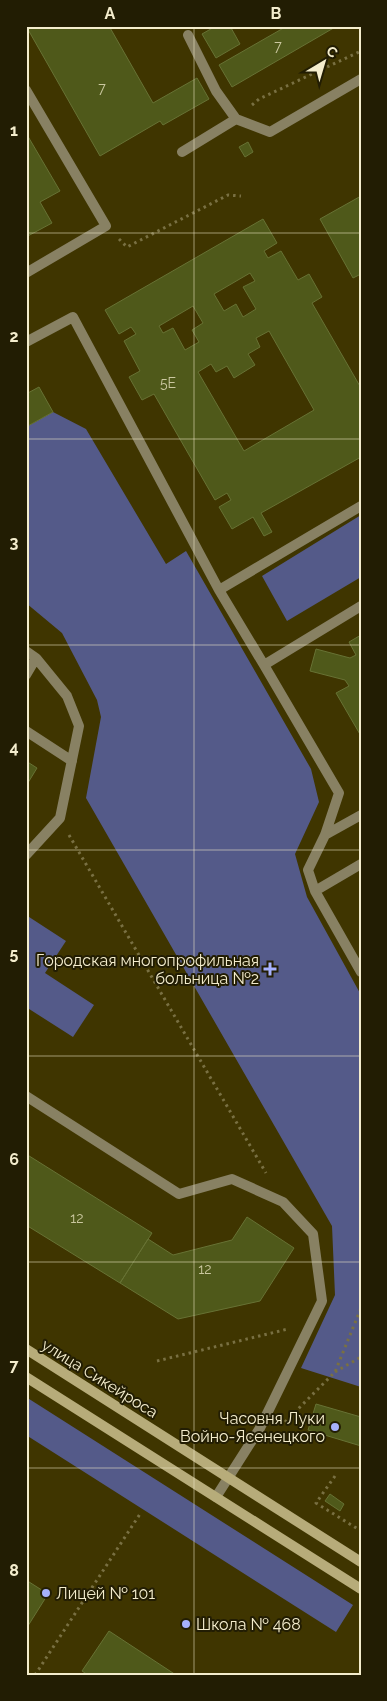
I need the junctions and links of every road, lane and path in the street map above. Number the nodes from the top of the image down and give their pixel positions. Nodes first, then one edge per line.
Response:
1 (188, 35) dead end
2 (361, 51) edge
3 (361, 79) edge
4 (26, 90) edge
5 (236, 119) junction
6 (182, 152) dead end
7 (241, 196) dead end
8 (106, 226) junction
9 (26, 273) edge
10 (26, 342) edge
11 (361, 506) edge
12 (219, 590) junction
13 (361, 606) edge
14 (26, 651) edge
15 (36, 658) junction
16 (264, 665) junction
17 (26, 675) edge
18 (26, 731) edge
19 (72, 762) junction
20 (361, 815) edge
21 (60, 818) junction
22 (325, 835) junction
23 (26, 854) edge
24 (361, 864) edge
25 (315, 891) junction
26 (361, 972) edge
27 (26, 1096) edge
28 (283, 1202) junction
29 (361, 1308) edge
30 (311, 1324) junction
31 (26, 1349) edge
32 (361, 1358) edge
33 (157, 1361) dead end
34 (335, 1372) junction
35 (26, 1377) edge
36 (310, 1424) dead end
37 (335, 1476) dead end
38 (229, 1478) junction
39 (216, 1497) junction
40 (140, 1514) dead end
41 (361, 1531) edge
42 (361, 1562) edge
43 (361, 1589) edge
44 (35, 1675) edge

1 - 5 lane
2 - 5 path
3 - 5 lane
4 - 8 lane
5 - 6 lane
7 - 8 path
8 - 9 lane
10 - 12 lane
11 - 12 lane
12 - 16 lane
13 - 16 lane
14 - 15 lane
15 - 17 lane
15 - 19 lane
16 - 22 lane
18 - 19 lane
19 - 21 lane
20 - 22 lane
21 - 23 lane
21 - 28 path
22 - 25 lane
24 - 25 lane
25 - 26 lane
27 - 28 lane
28 - 30 lane
29 - 34 path
30 - 33 path
30 - 38 lane
31 - 38 street, улица Сикейроса
32 - 34 path
34 - 36 path
35 - 39 street
37 - 41 path
38 - 39 lane
38 - 42 street, улица Сикейроса
39 - 43 street
40 - 44 path

